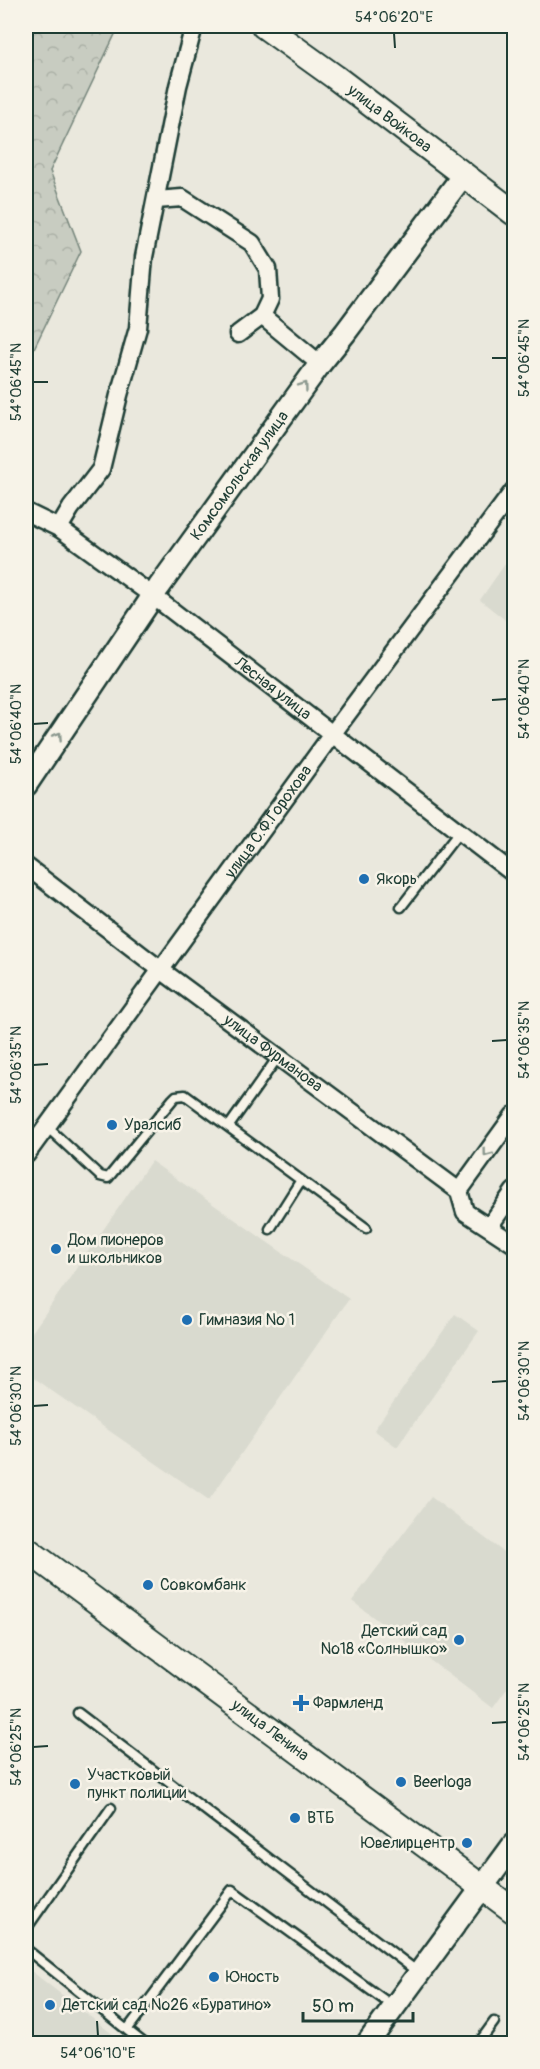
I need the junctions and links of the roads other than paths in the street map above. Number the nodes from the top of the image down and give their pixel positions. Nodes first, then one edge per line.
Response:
1 (194, 26) edge
2 (264, 26) edge
3 (464, 174) junction
4 (156, 200) junction
5 (514, 213) edge
6 (262, 316) junction
7 (238, 334) dead end
8 (320, 364) junction
9 (514, 490) edge
10 (26, 512) edge
11 (59, 528) junction
12 (153, 596) junction
13 (333, 734) junction
14 (26, 785) edge
15 (460, 831) junction
16 (26, 866) edge
17 (514, 874) edge
18 (401, 907) dead end
19 (161, 970) junction
20 (278, 1057) junction
21 (514, 1115) edge
22 (46, 1126) junction
23 (229, 1126) junction
24 (26, 1155) edge
25 (301, 1180) junction
26 (459, 1191) junction
27 (514, 1191) edge
28 (489, 1227) junction
29 (366, 1228) dead end
30 (270, 1229) dead end
31 (514, 1244) edge
32 (26, 1549) edge
33 (78, 1713) dead end
34 (111, 1808) dead end
35 (514, 1844) edge
36 (482, 1887) junction
37 (514, 1911) edge
38 (26, 1929) edge
39 (26, 1949) edge
40 (419, 1973) junction
41 (394, 2007) junction
42 (494, 2022) dead end
43 (127, 2030) junction
44 (145, 2043) edge
45 (368, 2043) edge
46 (478, 2043) edge

1 - 4 street
2 - 3 main road, улица Войкова
3 - 5 main road, улица Войкова
3 - 8 street, Комсомольская улица
4 - 6 street
4 - 11 street
6 - 7 street
6 - 8 street
12 -> 8 street, Комсомольская улица
9 - 13 street, улица С.Ф.Горохова
10 - 11 street, Лесная улица
11 - 12 street, Лесная улица
12 - 13 street, Лесная улица
14 -> 12 street, Комсомольская улица
13 - 15 street, Лесная улица
13 - 19 street, улица С.Ф.Горохова
15 - 17 street, Лесная улица
15 - 18 lane
16 - 19 street, улица Фурманова
19 - 20 street, улица Фурманова
19 - 22 street, улица С.Ф.Горохова
20 - 23 lane
20 - 26 street, улица Фурманова
21 -> 26 street
22 - 23 lane
22 - 24 street, улица С.Ф.Горохова
23 - 25 lane
25 - 29 lane
25 - 30 lane
26 - 28 street, улица Фурманова
27 - 28 street
28 - 31 street, улица Фурманова
32 - 36 main road, улица Ленина
33 - 40 lane
34 - 38 lane
35 - 36 street
36 - 37 main road, улица Ленина
36 - 40 street
39 - 43 lane
40 - 41 street
41 - 43 lane
41 - 45 street
42 - 46 lane
43 - 44 lane

